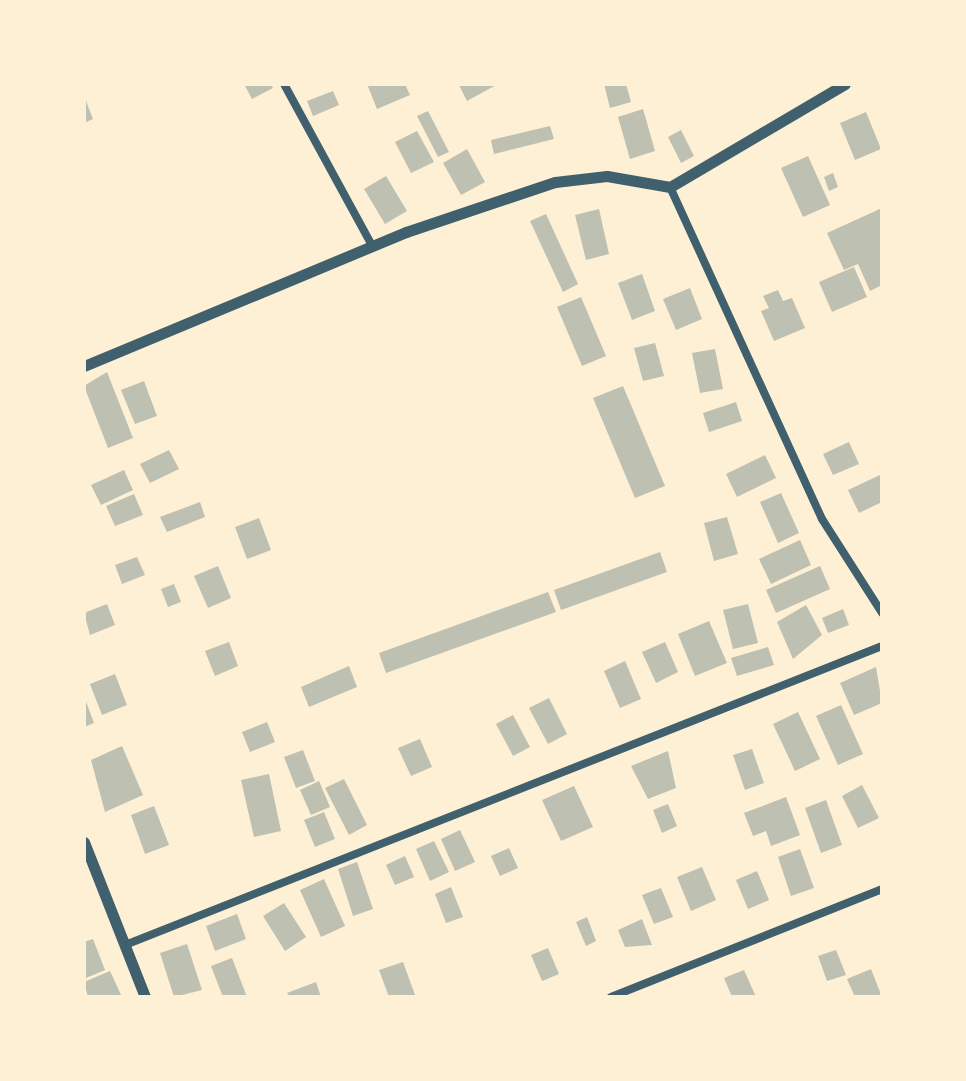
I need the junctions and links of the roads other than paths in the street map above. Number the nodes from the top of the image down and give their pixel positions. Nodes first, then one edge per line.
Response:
1 (284, 84) edge
2 (845, 84) edge
3 (670, 187) junction
4 (373, 247) junction
5 (84, 366) edge
6 (882, 613) edge
7 (882, 646) edge
8 (85, 850) edge
9 (882, 889) edge
10 (125, 945) junction
11 (145, 997) edge
12 (611, 997) edge

1 - 4 street
2 - 3 street
3 - 4 street
3 - 6 street
4 - 5 street
7 - 10 street
8 - 10 street
9 - 12 street
10 - 11 street

